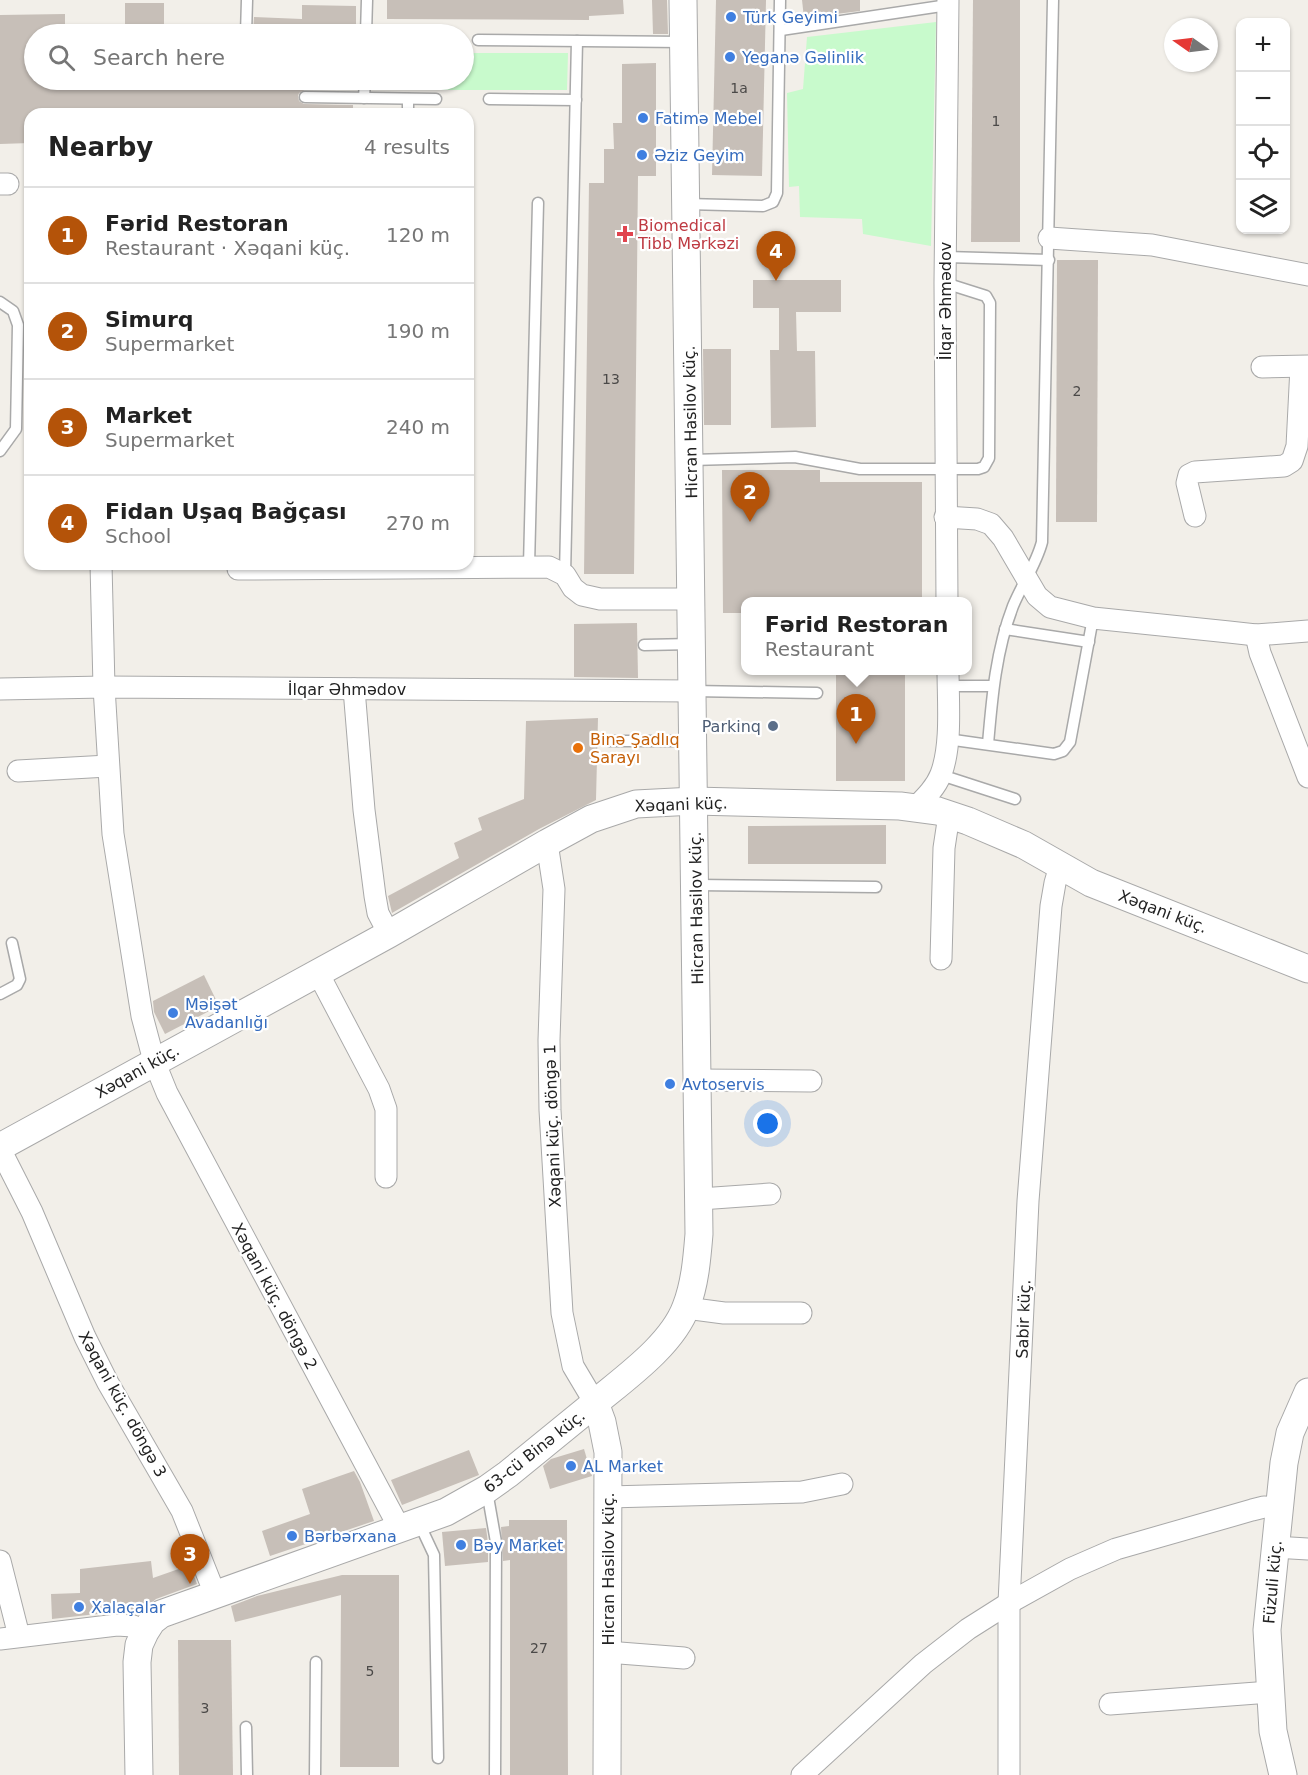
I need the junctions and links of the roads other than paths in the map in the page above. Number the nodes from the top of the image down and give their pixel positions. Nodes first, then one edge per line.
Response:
1 (247, 0) edge
2 (366, 0) edge
3 (683, 0) edge
4 (780, 0) edge
5 (1053, 0) edge
6 (948, 3) edge
7 (246, 24) edge
8 (366, 24) edge
9 (781, 30) junction
10 (478, 40) dead end
11 (578, 41) junction
12 (683, 42) junction
13 (364, 90) edge
14 (305, 97) dead end
15 (364, 98) junction
16 (408, 99) junction
17 (436, 99) dead end
18 (489, 99) dead end
19 (576, 100) junction
20 (408, 108) edge
21 (538, 203) dead end
22 (687, 204) junction
23 (1049, 238) junction
24 (946, 257) junction
25 (1049, 260) junction
26 (1308, 275) edge
27 (945, 283) junction
28 (0, 302) edge
29 (1262, 367) dead end
30 (1304, 367) edge
31 (0, 451) edge
32 (690, 460) junction
33 (945, 469) junction
34 (1195, 516) dead end
35 (945, 517) junction
36 (474, 566) edge
37 (528, 566) junction
38 (101, 570) edge
39 (565, 574) junction
40 (1026, 578) junction
41 (947, 597) edge
42 (692, 599) junction
43 (1093, 618) junction
44 (1005, 629) junction
45 (1308, 631) edge
46 (1256, 635) junction
47 (1089, 642) junction
48 (693, 644) junction
49 (644, 645) dead end
50 (948, 678) edge
51 (993, 686) junction
52 (104, 687) junction
53 (0, 689) edge
54 (354, 689) junction
55 (693, 690) junction
56 (817, 693) dead end
57 (947, 739) junction
58 (609, 741) dead end
59 (694, 741) junction
60 (988, 744) junction
61 (108, 766) junction
62 (18, 771) dead end
63 (941, 775) junction
64 (1308, 777) edge
65 (1015, 800) dead end
66 (694, 801) junction
67 (916, 807) junction
68 (949, 815) junction
69 (547, 843) junction
70 (1060, 866) junction
71 (696, 885) junction
72 (876, 887) dead end
73 (389, 934) junction
74 (12, 943) dead end
75 (941, 959) dead end
76 (1308, 969) edge
77 (318, 973) junction
78 (0, 993) edge
79 (154, 1061) junction
80 (698, 1080) junction
81 (811, 1081) dead end
82 (0, 1148) edge
83 (386, 1177) dead end
84 (770, 1194) dead end
85 (700, 1199) junction
86 (686, 1308) junction
87 (801, 1313) dead end
88 (1308, 1392) edge
89 (595, 1403) junction
90 (842, 1484) dead end
91 (486, 1490) junction
92 (608, 1497) junction
93 (1279, 1508) junction
94 (409, 1526) junction
95 (1274, 1547) junction
96 (1308, 1549) edge
97 (0, 1561) edge
98 (215, 1594) junction
99 (1009, 1603) junction
100 (145, 1632) junction
101 (10, 1637) edge
102 (607, 1652) junction
103 (684, 1658) dead end
104 (316, 1662) dead end
105 (1270, 1692) junction
106 (1110, 1704) dead end
107 (246, 1727) dead end
108 (438, 1758) dead end
109 (139, 1775) edge
110 (247, 1775) edge
111 (315, 1775) edge
112 (495, 1775) edge
113 (607, 1775) edge
114 (802, 1775) edge
115 (1009, 1775) edge
116 (1283, 1775) edge

1 - 7 lane
2 - 8 lane
3 - 12 street, Hicran Hasilov küç.
4 - 9 lane
5 - 23 lane
6 - 9 lane
6 - 24 street, İlqar Əhmədov
9 - 22 lane
10 - 11 lane
11 - 12 lane
11 - 19 lane
12 - 22 street, Hicran Hasilov küç.
13 - 15 lane
14 - 15 lane
15 - 16 lane
16 - 17 lane
16 - 20 lane
18 - 19 lane
19 - 39 lane
21 - 37 lane
22 - 32 street, Hicran Hasilov küç.
23 - 25 lane
23 - 26 street
24 - 25 lane
24 - 27 street, İlqar Əhmədov
25 - 40 lane
27 - 33 street, İlqar Əhmədov
27 - 33 lane
28 - 31 lane
29 - 30 street
30 - 34 street
32 - 33 lane
32 - 42 street, Hicran Hasilov küç.
33 - 35 street, İlqar Əhmədov
35 - 40 street
35 - 41 street, İlqar Əhmədov
36 - 37 street
37 - 39 street
38 - 52 street, Xəqani küç. döngə 2
39 - 42 street
40 - 43 street
40 - 44 lane
42 - 48 street, Hicran Hasilov küç.
43 - 46 street
43 - 47 lane
44 - 47 lane
44 - 51 lane
45 - 46 street
46 - 64 street
47 - 60 lane
48 - 49 lane
48 - 55 street, Hicran Hasilov küç.
50 - 51 lane
50 - 57 street
51 - 60 lane
52 - 53 street, İlqar Əhmədov
52 - 54 street, İlqar Əhmədov
52 - 61 street, Xəqani küç. döngə 2
54 - 55 street, İlqar Əhmədov
54 - 73 street
55 - 56 lane
55 - 59 street, Hicran Hasilov küç.
57 - 60 lane
57 - 63 street
58 - 59 lane
59 - 66 street, Hicran Hasilov küç.
61 - 62 street
61 - 79 street, Xəqani küç. döngə 2
63 - 65 lane
63 - 67 street
66 - 67 street, Xəqani küç.
66 - 69 street, Xəqani küç.
66 - 71 street, Hicran Hasilov küç.
67 - 68 street, Xəqani küç.
68 - 70 street, Xəqani küç.
68 - 75 street
69 - 73 street, Xəqani küç.
69 - 89 street, Xəqani küç. döngə 1
70 - 76 street, Xəqani küç.
70 - 99 street, Sabir küç.
71 - 72 lane
71 - 80 street, Hicran Hasilov küç.
73 - 77 street, Xəqani küç.
74 - 78 lane
77 - 79 street, Xəqani küç.
77 - 83 street
79 - 82 street, Xəqani küç.
79 - 94 street, Xəqani küç. döngə 2
80 - 81 street
80 - 85 street, Hicran Hasilov küç.
82 - 98 street, Xəqani küç. döngə 3
84 - 85 street
85 - 86 street, Hicran Hasilov küç.
86 - 87 street
86 - 89 street, Hicran Hasilov küç.
88 - 93 street, Füzuli küç.
89 - 91 street, 63-cü Binə küç.
89 - 92 street, Hicran Hasilov küç.
90 - 92 street
91 - 94 street, 63-cü Binə küç.
91 - 112 lane
92 - 102 street, Hicran Hasilov küç.
93 - 95 street, Füzuli küç.
93 - 99 street
94 - 98 street, 63-cü Binə küç.
94 - 108 lane
95 - 96 street
95 - 105 street, Füzuli küç.
97 - 101 street
98 - 100 street, 63-cü Binə küç.
99 - 114 street
99 - 115 street, Sabir küç.
100 - 101 street
100 - 109 street
102 - 103 street
102 - 113 street, Hicran Hasilov küç.
104 - 111 lane
105 - 106 street
105 - 116 street, Füzuli küç.
107 - 110 lane

